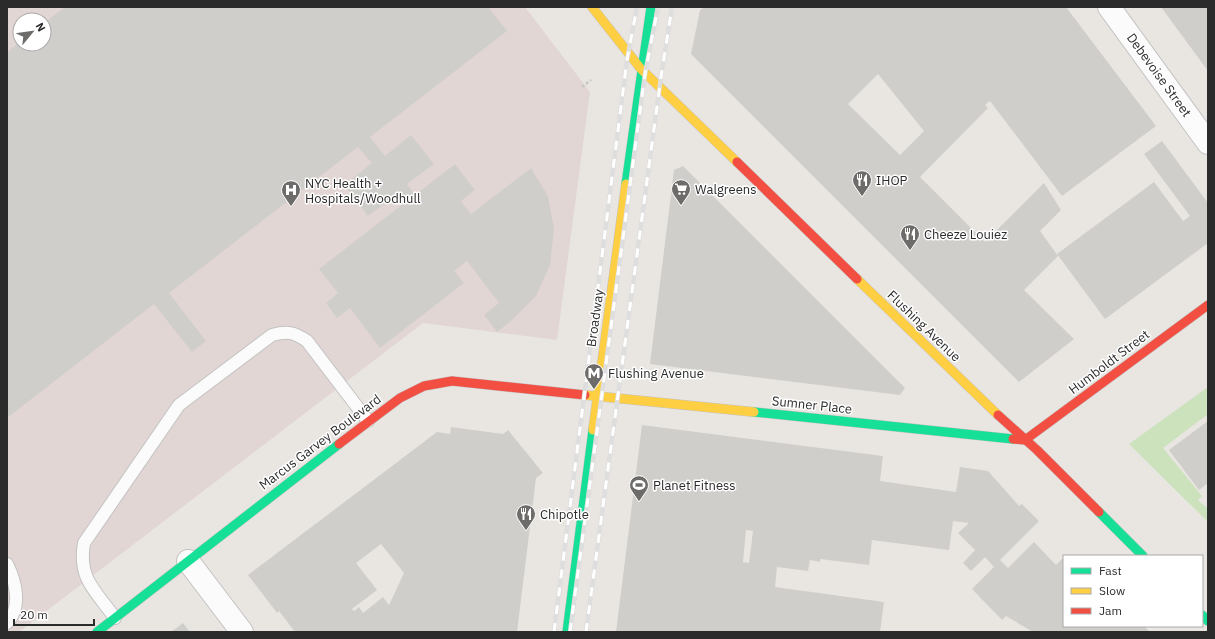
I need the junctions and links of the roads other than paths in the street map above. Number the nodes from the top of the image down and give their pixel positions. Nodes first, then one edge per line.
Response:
1 (592, 7) edge
2 (651, 7) edge
3 (1109, 7) edge
4 (641, 70) junction
5 (1208, 143) edge
6 (1208, 305) edge
7 (597, 396) junction
8 (368, 420) junction
9 (1025, 440) junction
10 (1142, 555) edge
11 (188, 561) junction
12 (7, 564) edge
13 (115, 618) junction
14 (7, 623) edge
15 (97, 632) edge
16 (242, 632) edge
17 (567, 632) edge

1 - 4 main road, Flushing Avenue
2 - 4 main road, Broadway
3 - 5 street, Debevoise Street
4 - 7 main road, Broadway
4 - 9 main road, Flushing Avenue
6 - 9 main road, Humboldt Street
7 - 8 main road, Marcus Garvey Boulevard
7 - 9 main road, Sumner Place
7 - 17 main road, Broadway
8 - 11 main road, Marcus Garvey Boulevard
8 - 13 lane
9 - 10 main road, Flushing Avenue
11 - 13 main road, Marcus Garvey Boulevard
11 - 16 street
12 - 14 lane
13 - 15 main road, Marcus Garvey Boulevard

